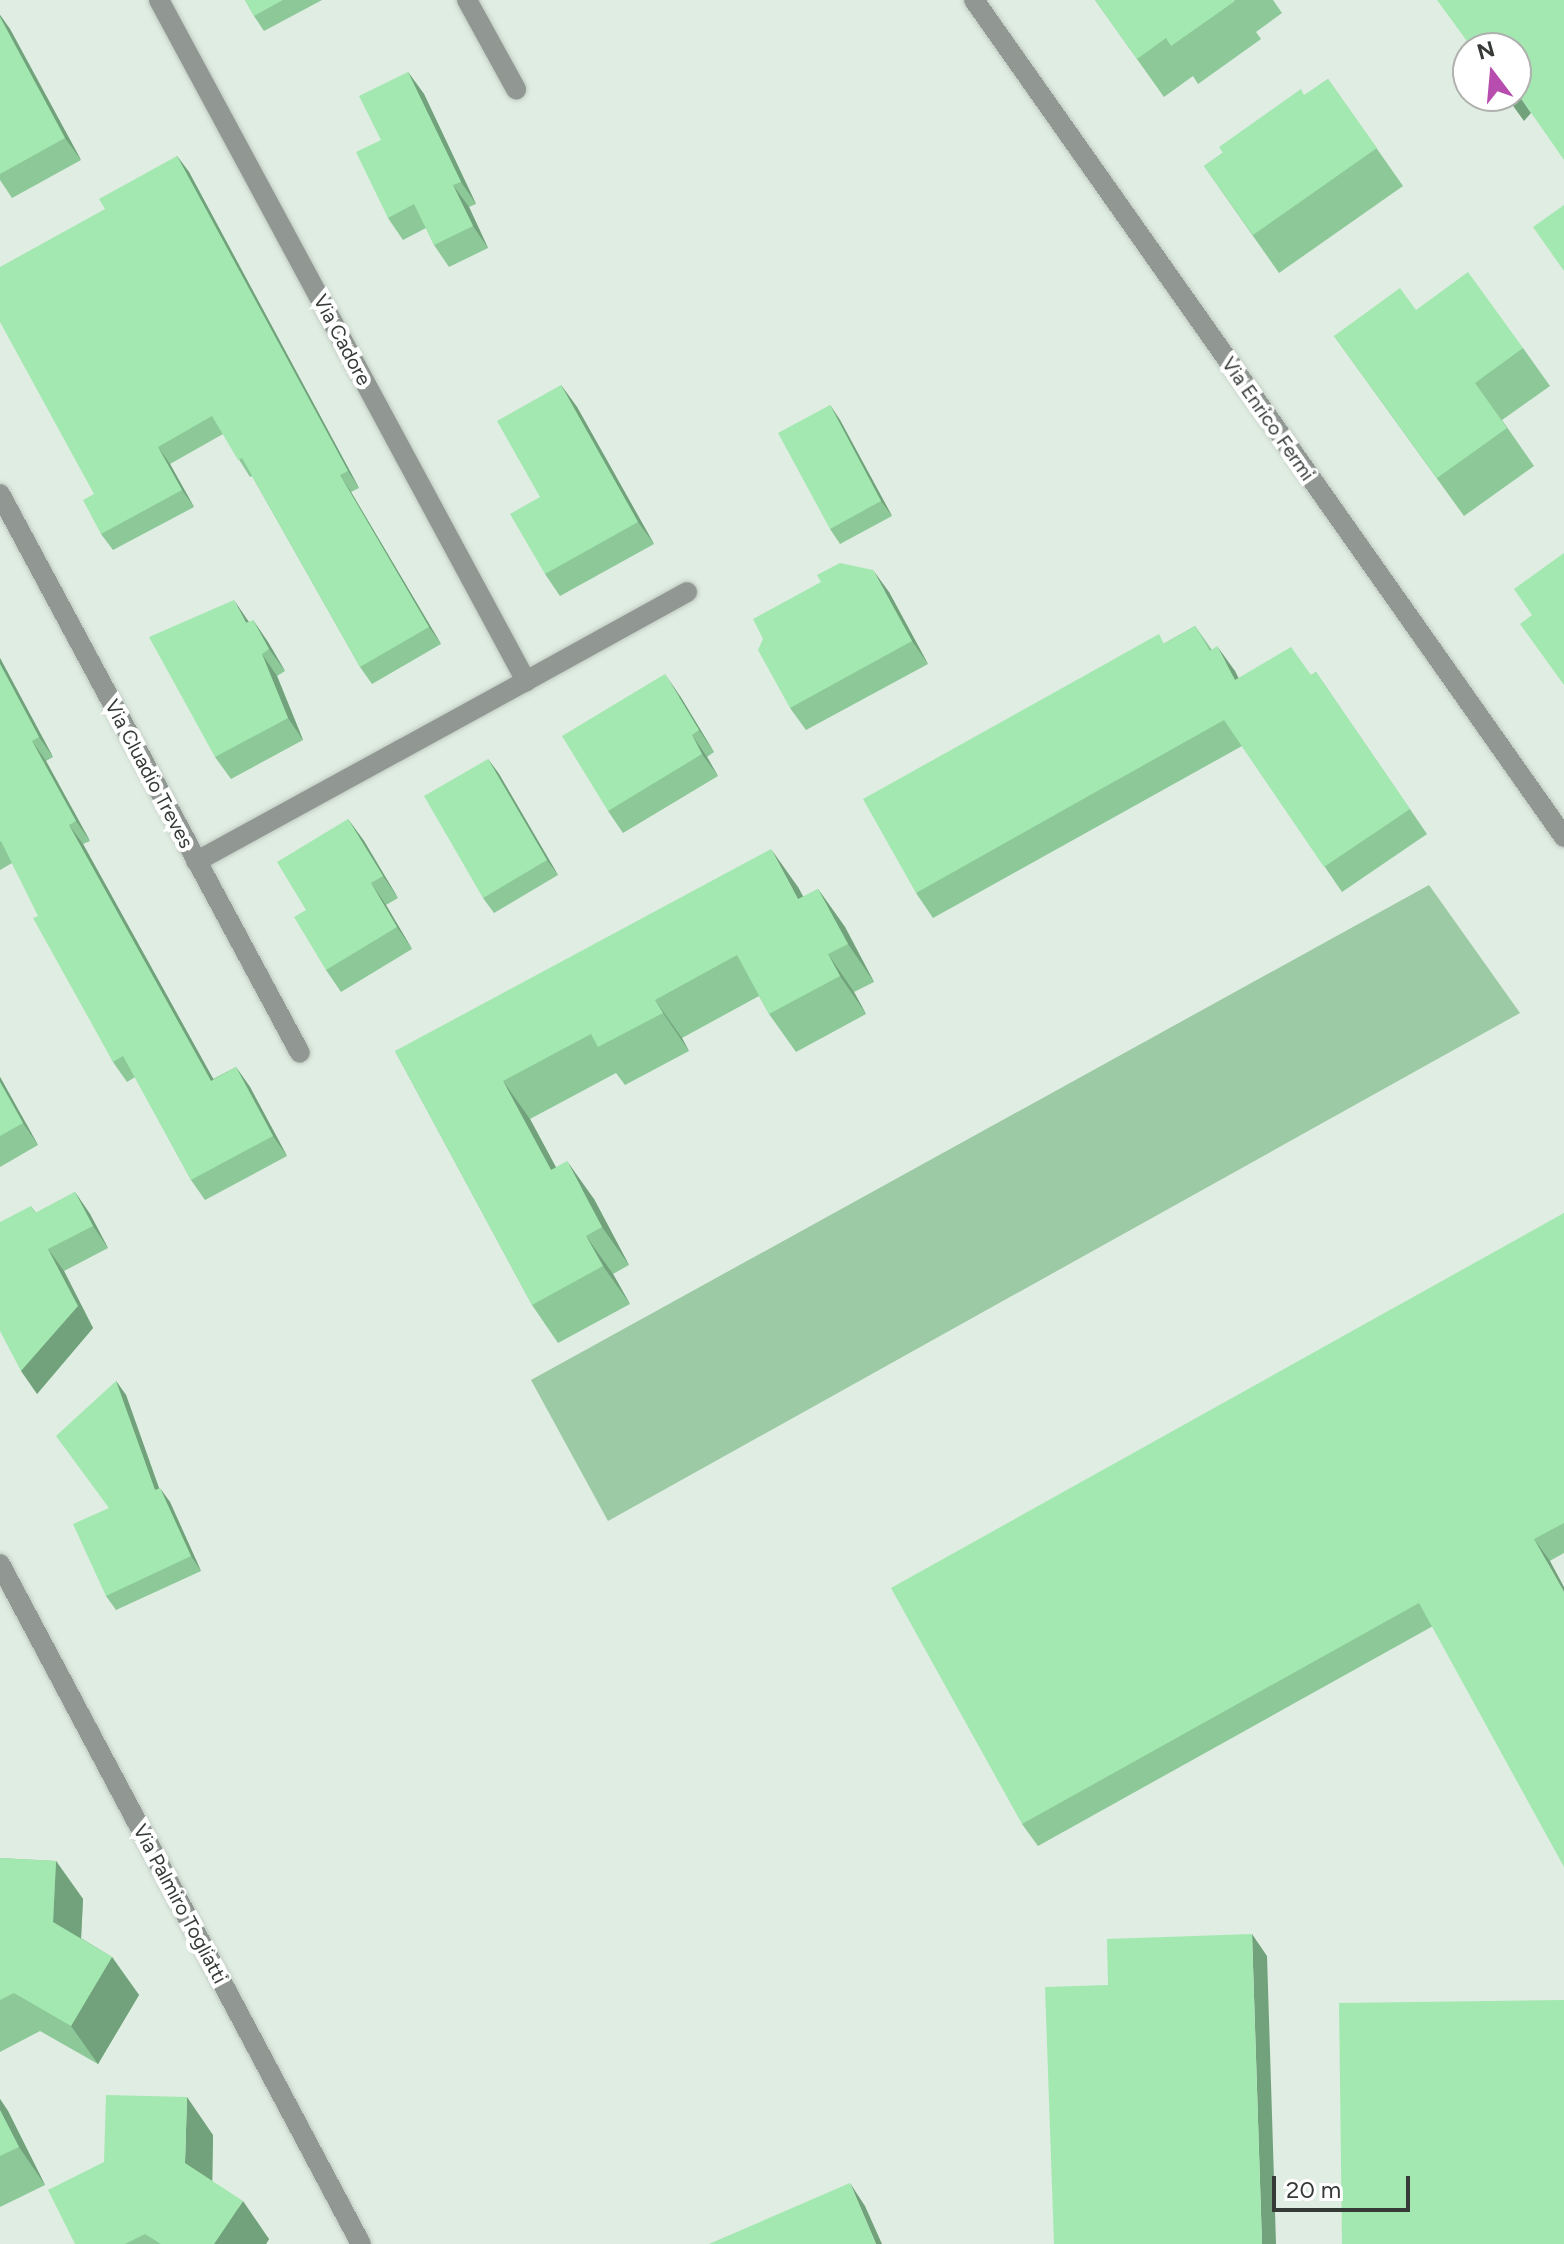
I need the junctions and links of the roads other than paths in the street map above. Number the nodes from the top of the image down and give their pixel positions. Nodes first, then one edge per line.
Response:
1 (159, 0) edge
2 (467, 0) edge
3 (974, 0) edge
4 (516, 89) dead end
5 (0, 494) edge
6 (687, 592) dead end
7 (526, 681) junction
8 (1564, 837) edge
9 (196, 862) junction
10 (300, 1053) dead end
11 (0, 1564) edge
12 (361, 2244) edge

1 - 7 street, Via Cadore
2 - 4 street
3 - 8 street, Via Enrico Fermi
5 - 9 street, Via Cluadio Treves
6 - 7 street
7 - 9 street
9 - 10 street, Via Cluadio Treves
11 - 12 street, Via Palmiro Togliatti

